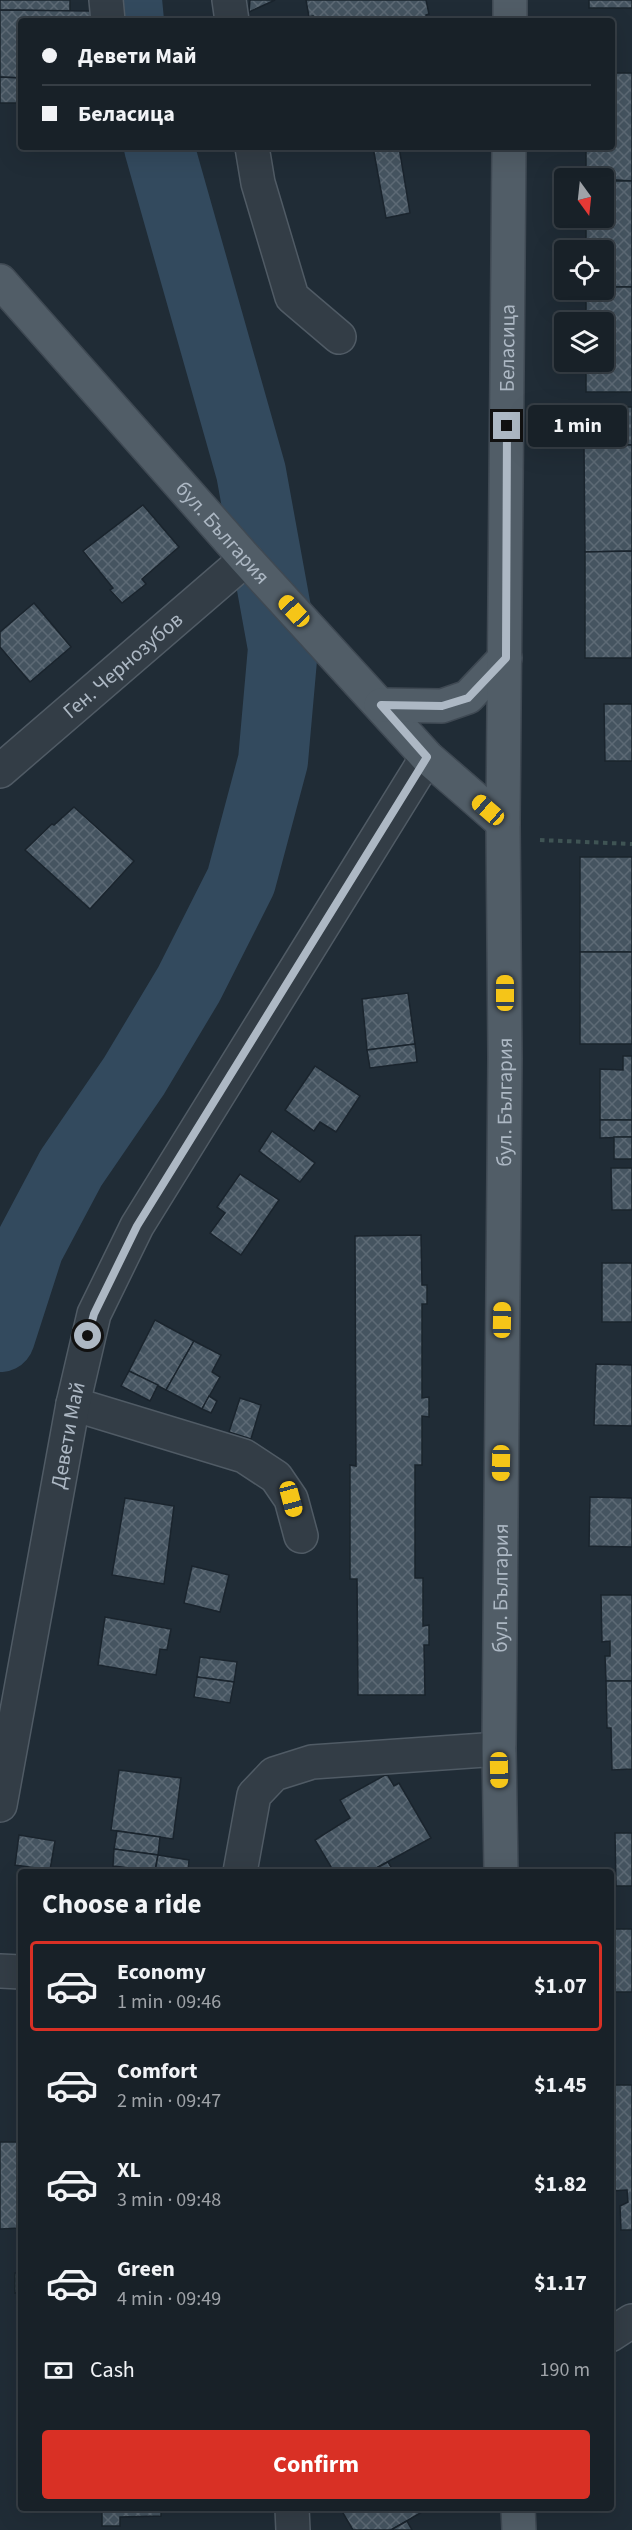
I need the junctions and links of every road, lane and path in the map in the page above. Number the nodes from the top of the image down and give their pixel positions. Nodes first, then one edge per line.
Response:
1 (106, 0) edge
2 (229, 0) edge
3 (510, 0) edge
4 (108, 18) edge
5 (232, 18) edge
6 (510, 18) edge
7 (252, 150) edge
8 (509, 150) edge
9 (0, 281) edge
10 (339, 337) dead end
11 (248, 562) junction
12 (506, 658) junction
13 (381, 705) junction
14 (427, 757) junction
15 (0, 771) edge
16 (504, 831) junction
17 (632, 844) edge
18 (73, 1404) junction
19 (300, 1536) dead end
20 (499, 1749) junction
21 (0, 1805) edge
22 (241, 1869) edge
23 (501, 1869) edge
24 (0, 1971) edge
25 (18, 1972) edge
26 (632, 2321) edge
27 (614, 2332) edge
28 (292, 2511) edge
29 (518, 2511) edge
30 (293, 2530) edge
31 (519, 2530) edge

1 - 4 street
2 - 5 street
3 - 6 main road
7 - 10 street
8 - 12 main road, Беласица
9 - 11 main road, бул. България
11 - 13 main road, бул. България
11 - 15 street, Ген. Чернозубов
12 - 13 main road
12 - 16 main road, Беласица
13 - 14 main road, бул. България
14 - 16 main road, бул. България
14 - 18 street, Девети Май
16 - 17 path
16 - 20 main road, бул. България
18 - 19 street
18 - 21 street, Девети Май
20 - 22 street
20 - 23 main road, бул. България
24 - 25 street
26 - 27 street
28 - 30 street
29 - 31 main road

